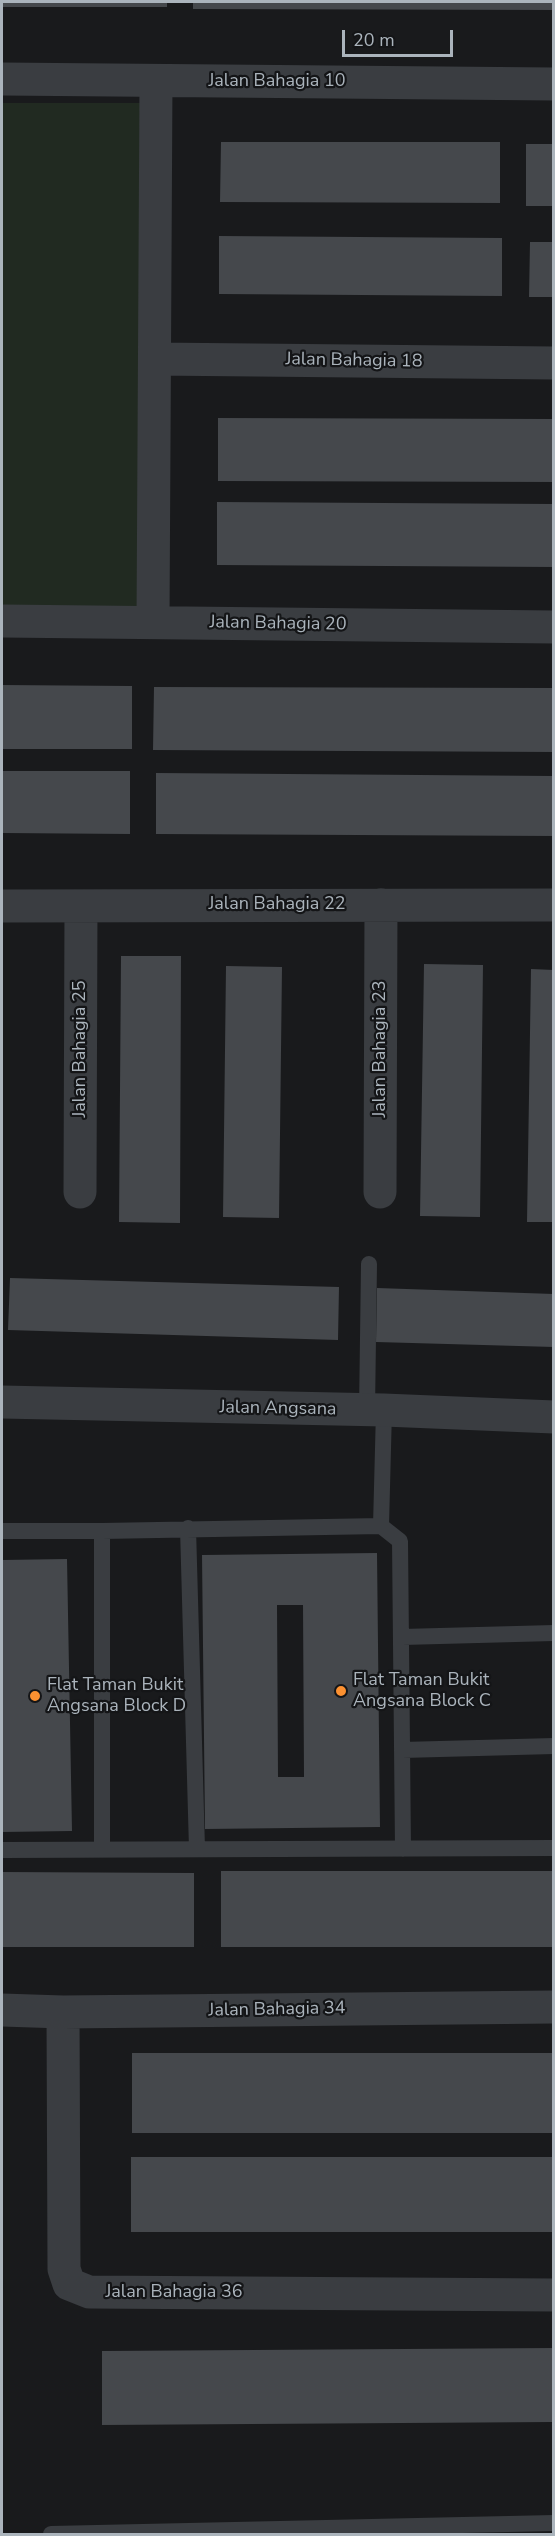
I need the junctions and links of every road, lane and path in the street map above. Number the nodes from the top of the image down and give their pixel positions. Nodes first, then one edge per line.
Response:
1 (2, 79) edge
2 (156, 81) junction
3 (554, 84) edge
4 (155, 359) junction
5 (554, 363) edge
6 (2, 621) edge
7 (153, 622) junction
8 (554, 627) edge
9 (381, 905) junction
10 (554, 905) edge
11 (2, 906) edge
12 (81, 906) junction
13 (80, 1192) dead end
14 (380, 1192) dead end
15 (369, 1264) dead end
16 (2, 1402) edge
17 (375, 1411) junction
18 (554, 1417) edge
19 (381, 1526) junction
20 (188, 1528) junction
21 (2, 1531) edge
22 (102, 1531) junction
23 (554, 1633) edge
24 (402, 1637) junction
25 (554, 1746) edge
26 (402, 1750) junction
27 (102, 1848) junction
28 (554, 1848) edge
29 (403, 1849) junction
30 (2, 1850) edge
31 (197, 1850) junction
32 (554, 2007) edge
33 (2, 2010) edge
34 (63, 2012) junction
35 (554, 2295) edge
36 (554, 2523) edge
37 (51, 2535) edge

1 - 2 street, Jalan Bahagia 10
2 - 3 street, Jalan Bahagia 10
2 - 4 street
4 - 5 street, Jalan Bahagia 18
4 - 7 street
6 - 7 street, Jalan Bahagia 20
7 - 8 street, Jalan Bahagia 20
9 - 10 street, Jalan Bahagia 22
9 - 12 street, Jalan Bahagia 22
9 - 14 street, Jalan Bahagia 23
11 - 12 street, Jalan Bahagia 22
12 - 13 street, Jalan Bahagia 25
15 - 17 lane
16 - 17 street, Jalan Angsana
17 - 18 street, Jalan Angsana
17 - 19 lane
19 - 20 lane
19 - 24 lane
20 - 22 lane
20 - 31 lane
21 - 22 lane
22 - 27 lane
23 - 24 lane
24 - 26 lane
25 - 26 lane
26 - 29 lane
27 - 30 lane
27 - 31 lane
28 - 29 lane
29 - 31 lane
32 - 34 street, Jalan Bahagia 34
33 - 34 street, Jalan Bahagia 34
34 - 35 street, Jalan Bahagia 36
36 - 37 lane

